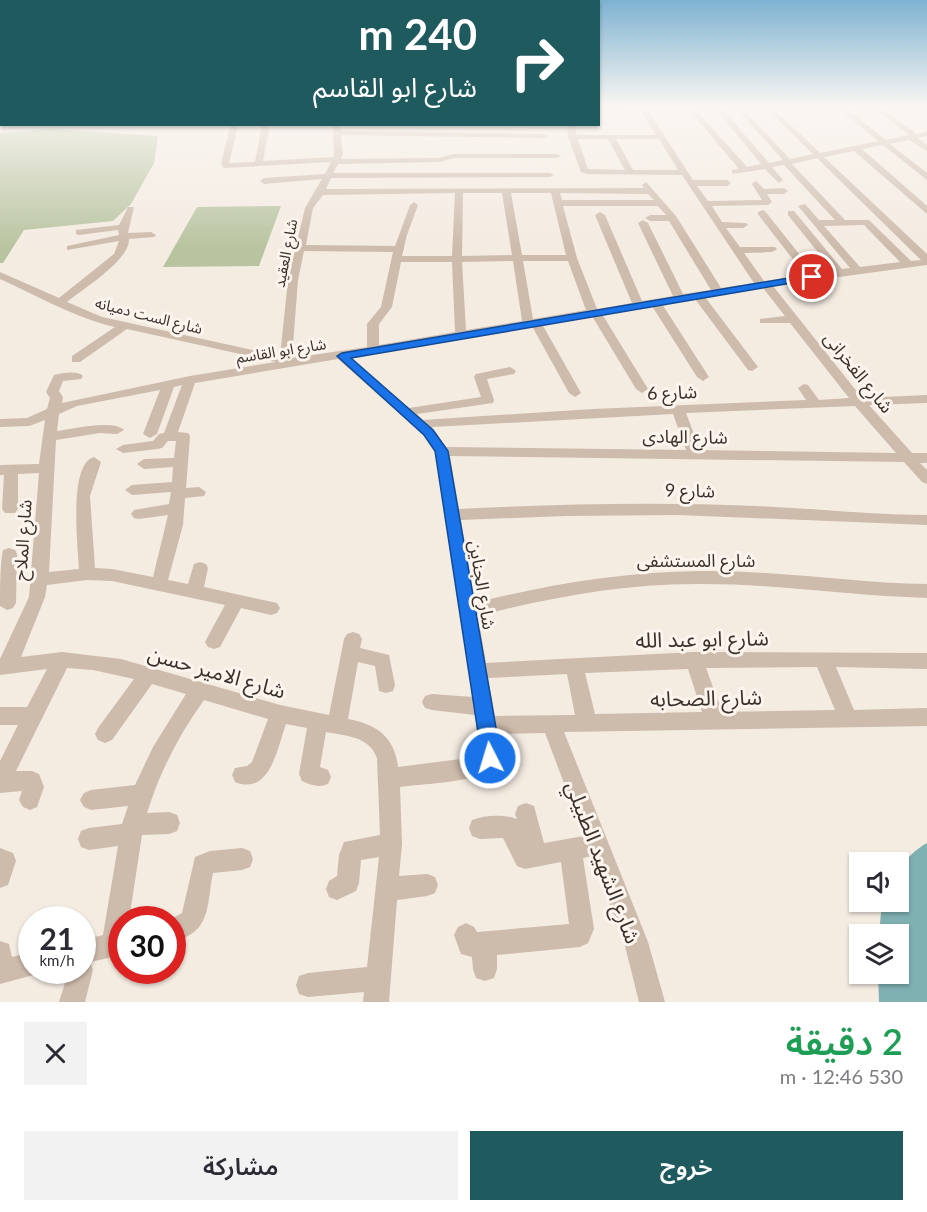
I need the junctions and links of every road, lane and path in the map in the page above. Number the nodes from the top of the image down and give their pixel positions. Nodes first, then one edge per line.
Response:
1 (228, 154) edge
2 (261, 154) edge
3 (339, 154) edge
4 (578, 154) edge
5 (621, 154) edge
6 (672, 154) edge
7 (731, 154) edge
8 (757, 154) edge
9 (780, 154) edge
10 (817, 154) edge
11 (829, 154) edge
12 (862, 154) edge
13 (898, 154) edge
14 (557, 156) dead end
15 (819, 156) junction
16 (336, 160) junction
17 (788, 162) junction
18 (259, 164) junction
19 (543, 165) dead end
20 (768, 166) junction
21 (745, 170) junction
22 (632, 172) junction
23 (735, 172) dead end
24 (684, 173) junction
25 (434, 175) junction
26 (327, 176) junction
27 (927, 177) edge
28 (779, 180) dead end
29 (264, 181) dead end
30 (692, 183) junction
31 (727, 183) dead end
32 (459, 190) junction
33 (506, 190) junction
34 (434, 191) junction
35 (555, 191) junction
36 (651, 191) junction
37 (784, 191) dead end
38 (321, 192) junction
39 (558, 203) junction
40 (662, 203) junction
41 (706, 204) junction
42 (414, 205) dead end
43 (802, 206) dead end
44 (131, 208) dead end
45 (927, 211) edge
46 (762, 213) dead end
47 (791, 213) dead end
48 (600, 215) dead end
49 (673, 218) junction
50 (842, 222) junction
51 (817, 223) junction
52 (720, 225) junction
53 (743, 225) dead end
54 (79, 232) dead end
55 (124, 234) junction
56 (151, 235) dead end
57 (70, 248) dead end
58 (301, 248) junction
59 (772, 249) dead end
60 (737, 250) junction
61 (398, 254) junction
62 (457, 258) junction
63 (516, 258) junction
64 (572, 258) junction
65 (927, 261) edge
66 (908, 264) junction
67 (857, 270) junction
68 (840, 273) junction
69 (0, 275) edge
70 (812, 277) junction
71 (763, 285) junction
72 (718, 292) junction
73 (698, 295) junction
74 (679, 298) junction
75 (655, 302) junction
76 (59, 303) junction
77 (638, 305) junction
78 (595, 313) junction
79 (793, 319) junction
80 (764, 321) dead end
81 (532, 323) junction
82 (123, 327) junction
83 (461, 336) junction
84 (373, 351) junction
85 (342, 356) junction
86 (76, 359) dead end
87 (292, 362) junction
88 (752, 367) dead end
89 (510, 371) dead end
90 (77, 376) dead end
91 (703, 377) dead end
92 (190, 380) junction
93 (168, 385) junction
94 (804, 388) dead end
95 (642, 389) dead end
96 (575, 393) dead end
97 (927, 399) edge
98 (859, 402) junction
99 (816, 404) junction
100 (678, 410) junction
101 (53, 411) junction
102 (406, 412) junction
103 (0, 423) edge
104 (420, 424) junction
105 (117, 430) dead end
106 (150, 434) dead end
107 (51, 436) junction
108 (170, 436) junction
109 (123, 449) dead end
110 (441, 451) junction
111 (694, 454) junction
112 (908, 458) junction
113 (927, 458) edge
114 (94, 462) dead end
115 (181, 462) junction
116 (144, 464) dead end
117 (46, 468) junction
118 (5, 470) edge
119 (927, 479) edge
120 (132, 490) dead end
121 (199, 492) dead end
122 (178, 496) junction
123 (10, 509) dead end
124 (138, 514) dead end
125 (452, 515) junction
126 (927, 520) edge
127 (9, 554) dead end
128 (200, 568) dead end
129 (87, 574) junction
130 (40, 579) junction
131 (159, 584) junction
132 (927, 591) edge
133 (194, 592) junction
134 (37, 597) junction
135 (236, 601) junction
136 (3, 604) edge
137 (270, 608) dead end
138 (468, 612) junction
139 (214, 642) dead end
140 (823, 658) junction
141 (62, 660) junction
142 (694, 660) junction
143 (927, 661) edge
144 (574, 665) junction
145 (4, 666) edge
146 (478, 671) junction
147 (148, 675) junction
148 (386, 685) dead end
149 (200, 690) junction
150 (432, 702) dead end
151 (280, 714) junction
152 (0, 716) edge
153 (32, 716) junction
154 (485, 716) junction
155 (927, 717) edge
156 (848, 718) junction
157 (715, 721) junction
158 (587, 723) junction
159 (328, 724) junction
160 (551, 724) junction
161 (105, 734) dead end
162 (242, 775) dead end
163 (321, 777) dead end
164 (389, 778) junction
165 (0, 782) edge
166 (142, 794) junction
167 (30, 800) dead end
168 (91, 800) dead end
169 (526, 814) dead end
170 (169, 823) dead end
171 (480, 828) dead end
172 (132, 829) junction
173 (89, 839) dead end
174 (391, 844) junction
175 (598, 844) junction
176 (570, 849) junction
177 (536, 855) junction
178 (0, 859) edge
179 (242, 859) dead end
180 (0, 877) edge
181 (427, 885) dead end
182 (337, 889) dead end
183 (388, 889) junction
184 (123, 906) edge
185 (186, 925) edge
186 (477, 951) dead end
187 (0, 953) edge
188 (0, 960) edge
189 (18, 968) edge
190 (0, 972) edge
191 (77, 984) edge
192 (308, 985) dead end
193 (377, 990) edge
194 (72, 1002) edge
195 (652, 1002) edge

1 - 18 street
2 - 18 street
3 - 16 street
4 - 22 street
5 - 22 street
6 - 24 street, شارع الفخرانى
7 - 21 street
8 - 20 street
9 - 17 street
10 - 15 street
11 - 15 street
12 - 45 street
13 - 27 street
14 - 16 street
15 - 17 street
15 - 65 street
16 - 18 street
16 - 26 street, شارع العقيد
17 - 20 street
17 - 50 street
19 - 25 street
20 - 21 street
20 - 28 street
21 - 23 street
22 - 24 street
22 - 36 street
24 - 30 street, شارع الفخرانى
25 - 26 street
25 - 34 street
26 - 29 street
26 - 38 street, شارع العقيد
30 - 31 street
30 - 41 street, شارع الفخرانى
32 - 33 street
32 - 34 street
32 - 62 street
33 - 35 street
33 - 63 street
34 - 38 street
35 - 36 street
35 - 39 street
36 - 40 street
37 - 41 street
38 - 58 street, شارع العقيد
39 - 40 street
39 - 64 street
40 - 49 street
41 - 52 street, شارع الفخرانى
42 - 61 street
43 - 51 street
44 - 55 street
46 - 70 street
47 - 68 street
48 - 77 street
49 - 72 street
49 - 74 street
50 - 51 street
50 - 66 street
51 - 67 street
52 - 53 street
52 - 60 street, شارع الفخرانى
54 - 55 street
55 - 56 street
55 - 57 street
55 - 76 street
58 - 61 street
58 - 87 street, شارع العقيد
59 - 60 street
60 - 71 street, شارع الفخرانى
61 - 62 street
61 - 84 street
62 - 63 street
62 - 83 street
63 - 64 street
63 - 81 street
64 - 78 street
65 - 66 street, شارع ابو القاسم
66 - 67 street, شارع ابو القاسم
67 - 68 street, شارع ابو القاسم
68 - 70 street, شارع ابو القاسم
69 - 76 street, شارع الست دميانه
70 - 71 street, شارع ابو القاسم
71 - 72 street, شارع ابو القاسم
71 - 79 street, شارع الفخرانى
72 - 73 street, شارع ابو القاسم
73 - 74 street, شارع ابو القاسم
73 - 88 street
74 - 75 street, شارع ابو القاسم
75 - 77 street, شارع ابو القاسم
75 - 91 street
76 - 82 street, شارع الست دميانه
77 - 78 street, شارع ابو القاسم
78 - 81 street, شارع ابو القاسم
78 - 95 street
79 - 80 street
79 - 98 street, شارع الفخرانى
81 - 83 street, شارع ابو القاسم
81 - 96 street
82 - 86 street
82 - 87 street, شارع الست دميانه
83 - 84 street, شارع ابو القاسم
84 - 85 street, شارع ابو القاسم
85 - 87 street, شارع ابو القاسم
85 - 102 street, شارع الجناين
87 - 92 street, شارع ابو القاسم
89 - 102 street
90 - 101 street, شارع الملاح
92 - 93 street, شارع ابو القاسم
92 - 108 street
93 - 101 street, شارع ابو القاسم
93 - 106 street
94 - 99 street
97 - 98 street, شارع 6
98 - 99 street, شارع 6
98 - 112 street, شارع الفخرانى
99 - 100 street, شارع 6
100 - 104 street, شارع 6
100 - 111 street
101 - 103 street, شارع ابو القاسم
101 - 107 street, شارع الملاح
102 - 104 street, شارع الجناين
104 - 110 street, شارع الجناين
105 - 107 street
107 - 117 street, شارع الملاح
108 - 109 street
108 - 115 street
110 - 111 street, شارع الهادى
110 - 125 street, شارع الجناين
111 - 112 street, شارع الهادى
112 - 113 street, شارع الهادى
112 - 119 street, شارع الفخرانى
114 - 129 street
115 - 116 street
115 - 122 street
117 - 118 street
117 - 130 street, شارع الملاح
118 - 123 street
120 - 122 street
121 - 122 street
122 - 124 street
122 - 131 street
125 - 126 street, شارع 9
125 - 138 street, شارع الجناين
127 - 136 street
128 - 133 street
129 - 130 street
129 - 131 street
130 - 134 street, شارع الملاح
131 - 133 street
132 - 138 street, شارع المستشفى
133 - 135 street
134 - 136 street
134 - 145 street, شارع الملاح
135 - 137 street
135 - 139 street
138 - 146 street, شارع الجناين
140 - 142 street, شارع ابو عبد الله
140 - 143 street, شارع ابو عبد الله
140 - 156 street
141 - 145 street, شارع الامير حسن
141 - 147 street, شارع الامير حسن
141 - 153 street
142 - 144 street, شارع ابو عبد الله
142 - 157 street
144 - 146 street, شارع ابو عبد الله
144 - 158 street
146 - 154 street, شارع الجناين
147 - 149 street, شارع الامير حسن
147 - 161 street
148 - 159 street
149 - 151 street, شارع الامير حسن
149 - 166 street
150 - 154 street, شارع الصحابه
151 - 159 street, شارع الامير حسن
151 - 162 street
152 - 153 street
153 - 165 street
154 - 160 street, شارع الصحابه
154 - 164 street, شارع الجناين
155 - 156 street, شارع الصحابه
156 - 157 street, شارع الصحابه
157 - 158 street, شارع الصحابه
158 - 160 street, شارع الصحابه
159 - 163 street
159 - 164 street, شارع الامير حسن
160 - 175 street, شارع الشهيد الطبيلي
164 - 174 street, شارع الامير حسن
165 - 167 street
166 - 168 street
166 - 172 street
169 - 177 street
170 - 172 street
171 - 177 street
172 - 173 street
172 - 184 street
174 - 182 street
174 - 183 street, شارع الامير حسن
175 - 176 street
175 - 195 street, شارع الشهيد الطبيلي
176 - 177 street
176 - 186 street
178 - 180 street
179 - 185 street
181 - 183 street
183 - 193 street, شارع الامير حسن
187 - 188 street
189 - 190 street
191 - 194 street
192 - 193 street

